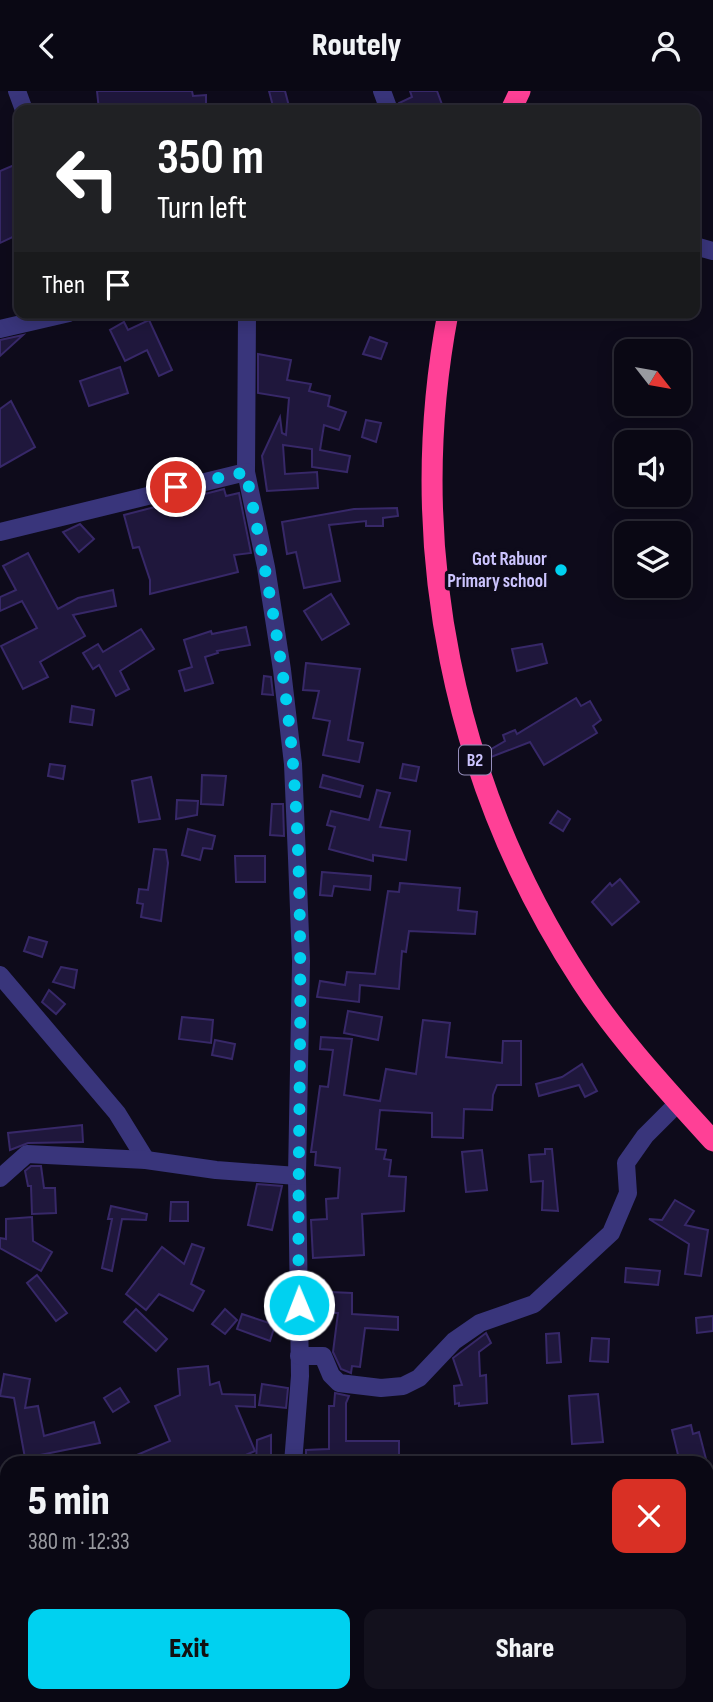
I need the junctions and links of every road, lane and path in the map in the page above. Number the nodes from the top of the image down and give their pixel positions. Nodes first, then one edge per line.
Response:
1 (43, 319) edge
2 (247, 319) edge
3 (447, 319) edge
4 (0, 329) edge
5 (246, 472) junction
6 (0, 532) edge
7 (0, 975) edge
8 (678, 1103) junction
9 (713, 1141) edge
10 (146, 1160) junction
11 (297, 1176) junction
12 (0, 1178) edge
13 (299, 1356) junction
14 (293, 1456) edge

1 - 4 street
2 - 5 street
3 - 8 highway, B2
5 - 6 street
5 - 11 street
7 - 10 street
8 - 9 highway, B2
8 - 13 street
10 - 11 street
10 - 12 street
11 - 13 street
13 - 14 street

